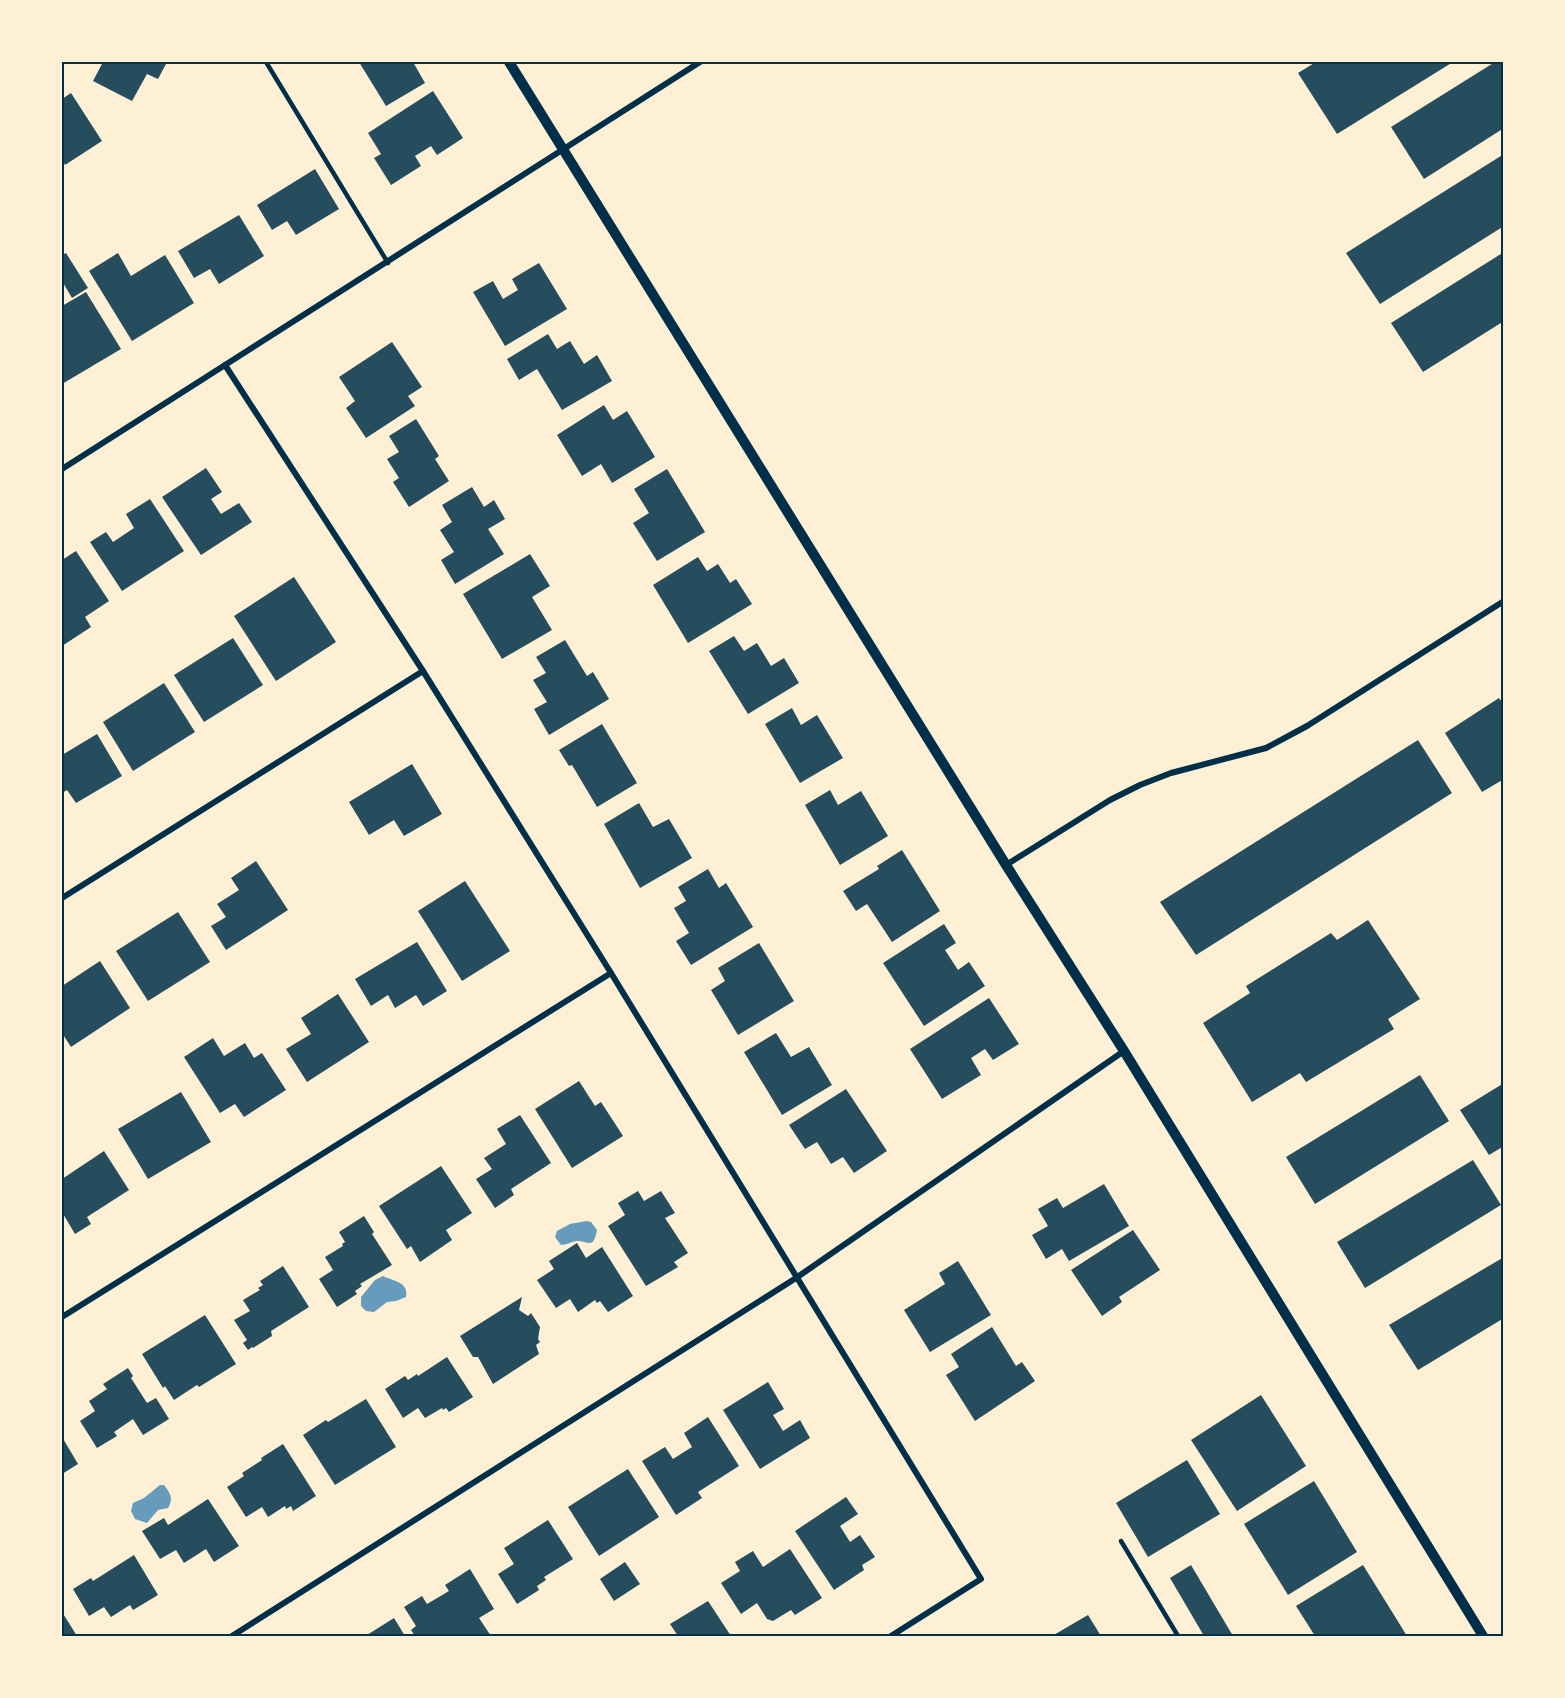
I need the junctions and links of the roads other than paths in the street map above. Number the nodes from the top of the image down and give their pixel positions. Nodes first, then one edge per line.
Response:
1 (266, 62) edge
2 (509, 62) edge
3 (700, 62) edge
4 (564, 149) junction
5 (388, 263) junction
6 (225, 365) junction
7 (62, 470) edge
8 (1503, 601) edge
9 (423, 671) junction
10 (1005, 865) junction
11 (62, 898) edge
12 (611, 973) junction
13 (1124, 1051) junction
14 (796, 1278) junction
15 (62, 1317) edge
16 (1121, 1541) dead end
17 (232, 1636) edge
18 (891, 1636) edge
19 (1178, 1636) edge
20 (1484, 1636) edge

1 - 5 lane
2 - 4 street
3 - 4 street
4 - 5 street
4 - 10 street
5 - 6 street
6 - 7 street
6 - 9 street
8 - 10 street
9 - 11 street
9 - 12 street
10 - 13 street
12 - 14 street
12 - 15 street
13 - 14 street
13 - 20 street
14 - 17 street
14 - 18 street
16 - 19 lane

